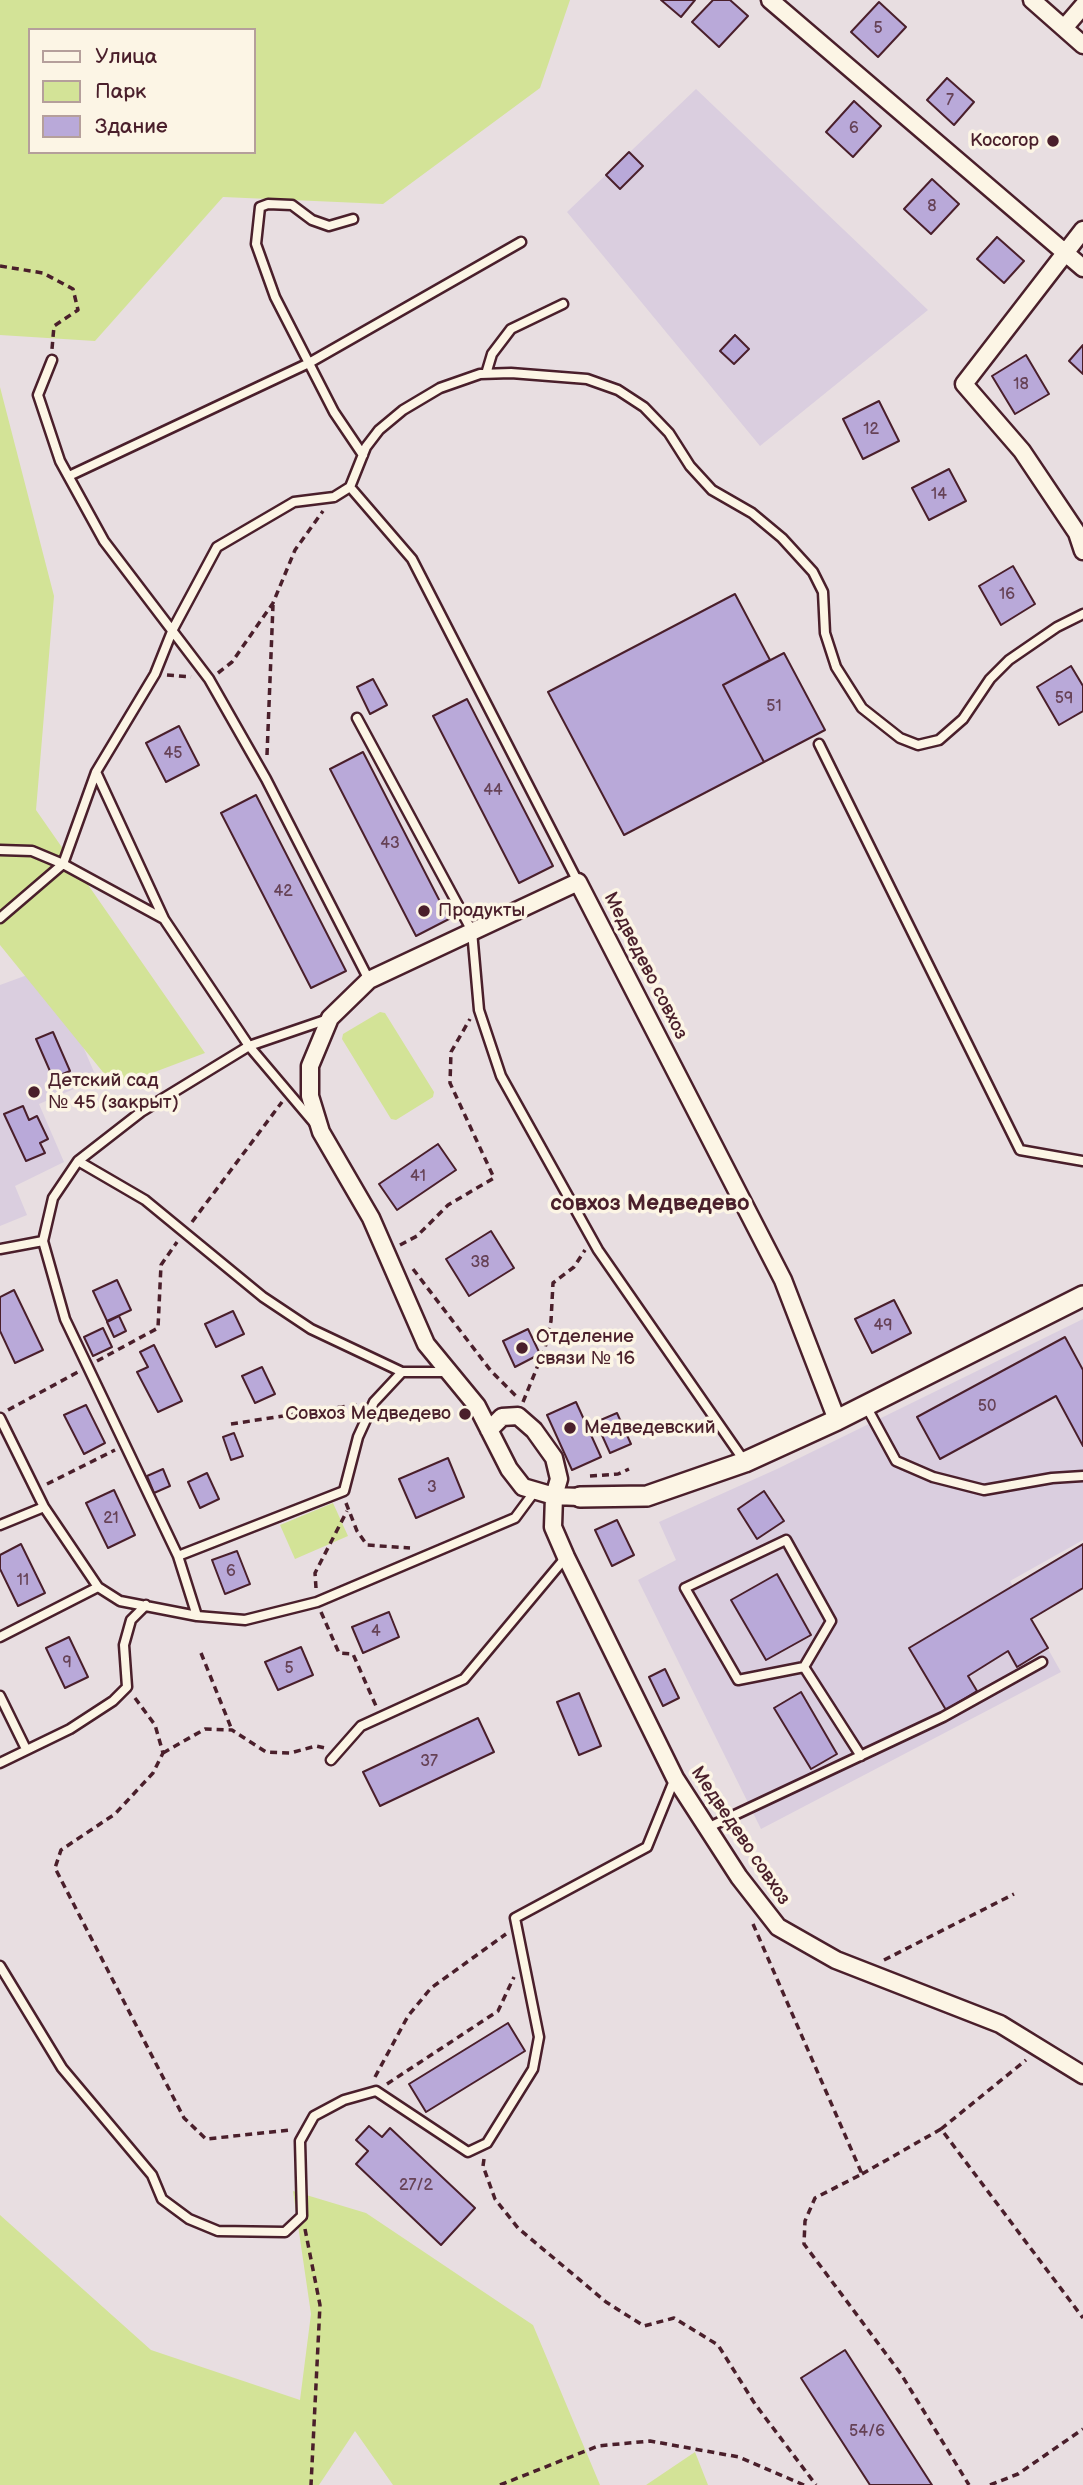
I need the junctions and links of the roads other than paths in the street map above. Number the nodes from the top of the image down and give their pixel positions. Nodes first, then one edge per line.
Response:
1 (770, 0) edge
2 (1032, 0) edge
3 (1083, 6) edge
4 (1064, 28) junction
5 (1083, 46) edge
6 (354, 219) dead end
7 (1083, 230) edge
8 (521, 243) dead end
9 (1065, 252) junction
10 (1083, 268) edge
11 (563, 304) dead end
12 (52, 360) road end
13 (309, 363) junction
14 (486, 374) junction
15 (363, 454) junction
16 (69, 476) junction
17 (350, 487) junction
18 (1083, 551) edge
19 (1083, 614) edge
20 (173, 629) junction
21 (356, 718) dead end
22 (819, 744) dead end
23 (96, 772) junction
24 (0, 850) edge
25 (63, 864) junction
26 (578, 882) junction
27 (0, 918) edge
28 (164, 919) junction
29 (472, 931) junction
30 (369, 980) junction
31 (330, 1018) junction
32 (249, 1046) junction
33 (321, 1132) junction
34 (78, 1161) junction
35 (1083, 1161) edge
36 (43, 1241) junction
37 (0, 1249) edge
38 (1083, 1296) edge
39 (402, 1372) junction
40 (450, 1372) junction
41 (866, 1405) junction
42 (0, 1416) edge
43 (837, 1420) junction
44 (489, 1430) junction
45 (745, 1462) junction
46 (1083, 1476) edge
47 (535, 1491) junction
48 (554, 1496) junction
49 (580, 1497) joint
50 (44, 1507) junction
51 (0, 1525) edge
52 (178, 1556) junction
53 (565, 1557) junction
54 (98, 1587) junction
55 (146, 1605) junction
56 (197, 1616) junction
57 (0, 1637) edge
58 (1042, 1662) dead end
59 (804, 1667) junction
60 (0, 1696) edge
61 (26, 1749) junction
62 (861, 1756) junction
63 (331, 1760) dead end
64 (0, 1763) edge
65 (675, 1778) junction
66 (707, 1828) junction
67 (0, 1966) edge
68 (1083, 2075) edge

1 - 9 street
2 - 4 street
3 - 4 street
4 - 5 street
6 - 13 lane
7 - 9 street
8 - 13 lane
9 - 10 street
9 - 18 street
11 - 14 lane
12 - 16 lane
13 - 15 lane
13 - 16 lane
14 - 15 lane
14 - 19 lane
15 - 17 lane
16 - 20 lane
17 - 20 lane
17 - 26 lane
20 - 23 lane
20 - 30 lane
21 - 29 lane
22 - 35 lane
23 - 25 lane
23 - 28 lane
24 - 25 lane
25 - 27 lane
25 - 28 lane
26 - 29 street, Медведево совхоз
26 - 43 street, Медведево совхоз
28 - 32 lane
29 - 30 street, Медведево совхоз
29 - 45 lane
30 - 31 street, Медведево совхоз
31 - 32 lane
31 - 33 street, Медведево совхоз
32 - 33 lane
32 - 34 lane
33 - 40 street, Медведево совхоз
34 - 36 lane
34 - 39 lane
36 - 37 lane
36 - 52 lane
38 - 41 street
39 - 40 lane
39 - 52 lane
40 - 44 street, Медведево совхоз
41 - 43 street
41 - 46 lane
42 - 50 lane
43 - 45 street
44 - 47 street, Медведево совхоз
44 - 48 street
45 - 49 street
47 - 48 street, Медведево совхоз
47 - 56 lane
48 - 49 street, Медведево совхоз
48 - 53 street, Медведево совхоз
50 - 51 lane
50 - 54 lane
52 - 56 lane
53 - 63 lane
53 - 65 street, Медведево совхоз
54 - 55 lane
54 - 57 lane
55 - 56 lane
55 - 61 lane
58 - 62 lane
59 - 59 lane
59 - 62 lane
60 - 61 lane
61 - 64 lane
62 - 66 lane
65 - 66 street, Медведево совхоз
65 - 67 lane
66 - 68 street, Медведево совхоз

